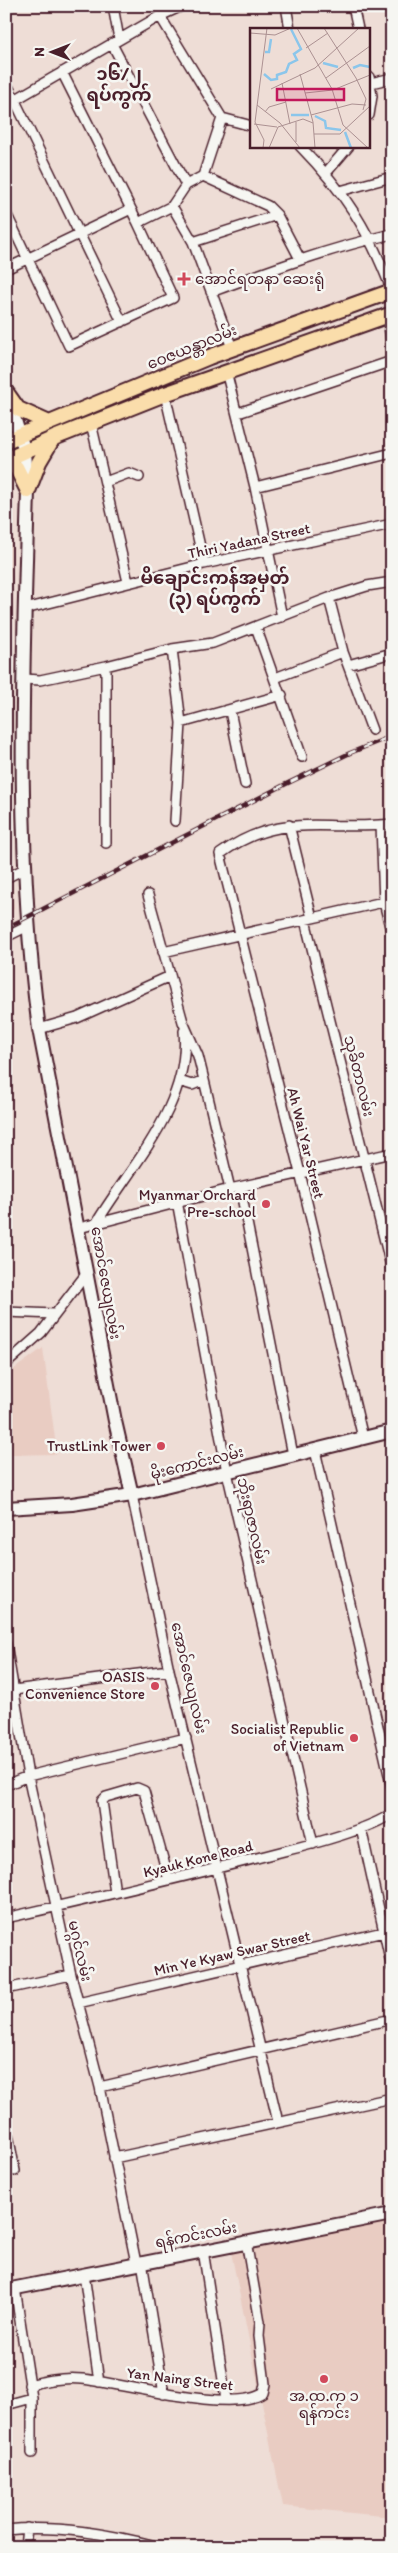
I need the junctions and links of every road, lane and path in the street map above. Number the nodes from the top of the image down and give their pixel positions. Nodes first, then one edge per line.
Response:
1 (113, 6) edge
2 (182, 6) edge
3 (286, 6) edge
4 (353, 6) edge
5 (160, 16) junction
6 (290, 28) edge
7 (358, 28) edge
8 (115, 42) junction
9 (62, 72) junction
10 (392, 78) edge
11 (370, 80) edge
12 (6, 82) edge
13 (15, 100) junction
14 (6, 105) edge
15 (370, 109) edge
16 (222, 118) junction
17 (250, 125) edge
18 (302, 148) edge
19 (347, 148) edge
20 (326, 173) junction
21 (203, 176) junction
22 (392, 177) edge
23 (186, 185) junction
24 (340, 190) junction
25 (172, 206) junction
26 (132, 209) junction
27 (6, 213) edge
28 (277, 215) junction
29 (138, 223) junction
30 (80, 233) junction
31 (392, 234) edge
32 (371, 238) junction
33 (193, 242) junction
34 (28, 258) junction
35 (300, 259) junction
36 (6, 268) edge
37 (392, 291) edge
38 (211, 292) junction
39 (348, 305) junction
40 (390, 314) edge
41 (122, 322) junction
42 (356, 325) junction
43 (232, 348) junction
44 (392, 352) edge
45 (392, 361) edge
46 (226, 371) junction
47 (6, 393) edge
48 (165, 394) junction
49 (238, 413) junction
50 (49, 422) junction
51 (91, 423) junction
52 (21, 435) junction
53 (54, 438) junction
54 (6, 441) edge
55 (25, 452) junction
56 (392, 453) edge
57 (6, 460) edge
58 (6, 465) edge
59 (139, 477) dead end
60 (104, 482) junction
61 (255, 487) junction
62 (28, 491) junction
63 (392, 524) edge
64 (269, 551) junction
65 (204, 564) junction
66 (128, 582) junction
67 (392, 582) edge
68 (329, 598) junction
69 (25, 609) junction
70 (282, 617) junction
71 (256, 627) junction
72 (172, 649) junction
73 (343, 652) junction
74 (392, 653) edge
75 (348, 665) junction
76 (106, 666) junction
77 (274, 678) junction
78 (24, 679) junction
79 (282, 695) junction
80 (230, 711) junction
81 (181, 723) junction
82 (372, 730) dead end
83 (302, 757) dead end
84 (244, 784) dead end
85 (175, 821) dead end
86 (392, 824) edge
87 (289, 825) junction
88 (381, 825) junction
89 (106, 844) dead end
90 (24, 869) junction
91 (6, 878) edge
92 (148, 896) dead end
93 (388, 901) edge
94 (308, 919) junction
95 (28, 926) junction
96 (240, 935) junction
97 (392, 935) edge
98 (6, 937) edge
99 (164, 952) junction
100 (170, 976) junction
101 (183, 1022) junction
102 (39, 1029) junction
103 (204, 1080) junction
104 (179, 1081) junction
105 (392, 1153) edge
106 (365, 1158) junction
107 (300, 1173) junction
108 (240, 1187) junction
109 (230, 1188) junction
110 (177, 1201) junction
111 (97, 1222) junction
112 (79, 1228) junction
113 (392, 1270) edge
114 (87, 1273) junction
115 (6, 1312) edge
116 (54, 1314) junction
117 (6, 1364) edge
118 (392, 1431) edge
119 (363, 1438) junction
120 (315, 1450) junction
121 (293, 1455) junction
122 (227, 1472) junction
123 (132, 1495) junction
124 (6, 1508) edge
125 (6, 1644) edge
126 (169, 1670) junction
127 (10, 1690) edge
128 (186, 1738) junction
129 (28, 1776) junction
130 (6, 1785) edge
131 (392, 1788) edge
132 (392, 1813) edge
133 (361, 1828) junction
134 (314, 1844) junction
135 (219, 1868) junction
136 (169, 1880) junction
137 (115, 1893) junction
138 (56, 1907) junction
139 (6, 1918) edge
140 (387, 1931) edge
141 (242, 1964) junction
142 (392, 1968) edge
143 (71, 1975) junction
144 (6, 1989) edge
145 (78, 2003) junction
146 (392, 2019) edge
147 (262, 2050) junction
148 (100, 2087) junction
149 (392, 2098) edge
150 (278, 2122) junction
151 (6, 2124) edge
152 (8, 2141) edge
153 (114, 2158) junction
154 (15, 2171) dead end
155 (392, 2214) edge
156 (246, 2242) junction
157 (203, 2250) junction
158 (139, 2262) junction
159 (84, 2274) junction
160 (10, 2289) edge
161 (99, 2382) junction
162 (29, 2385) junction
163 (164, 2394) junction
164 (32, 2398) junction
165 (226, 2400) junction
166 (6, 2405) edge
167 (32, 2453) dead end
168 (26, 2528) junction
169 (6, 2530) edge
170 (120, 2537) junction
171 (25, 2547) edge
172 (117, 2547) edge
173 (160, 2547) edge

1 - 8 street
2 - 5 street
3 - 6 street
4 - 7 street
5 - 8 street
5 - 16 street
8 - 9 street
8 - 23 street
9 - 13 street
9 - 26 street
10 - 11 street
11 - 15 street
12 - 13 street
13 - 14 street
13 - 30 street
16 - 17 street
16 - 21 street
18 - 20 street
19 - 20 street
20 - 24 street
21 - 23 street
21 - 28 street
22 - 24 street
23 - 25 street
24 - 32 street
25 - 29 street
25 - 33 street
26 - 29 street
26 - 30 street
27 - 34 street
28 - 33 street
28 - 35 street
29 - 41 street
30 - 34 street
30 - 41 street
31 - 32 street
32 - 35 street
32 - 37 street
33 - 38 street
34 - 36 street
34 - 41 street
35 - 38 street
37 - 39 main road, ဝေဇယန္တာလမ်း
38 - 43 street
39 - 42 main road
39 - 43 main road, ဝေဇယန္တာလမ်း
40 - 42 main road
40 - 44 street
42 - 46 main road
43 - 50 main road, ဝေဇယန္တာလမ်း
45 - 49 street
46 - 48 main road
46 - 49 street
47 - 50 main road
47 - 52 main road, အောင်ဇေယျလမ်း
48 - 51 main road
48 - 65 street
49 - 61 street
50 - 52 main road, ဝေဇယန္တာလမ်း
51 - 53 main road
51 - 60 street
52 - 54 main road, ဝေဇယန္တာလမ်း
52 - 55 main road, အောင်ဇေယျလမ်း
53 - 55 main road
53 - 62 main road
55 - 57 main road
55 - 62 main road, အောင်ဇေယျလမ်း
56 - 61 street
58 - 62 main road
59 - 60 street
60 - 66 street
61 - 64 street
62 - 69 main road, အောင်ဇေယျလမ်း
63 - 64 street, Thiri Yadana Street
64 - 65 street, Thiri Yadana Street
64 - 70 street
65 - 66 street, Thiri Yadana Street
66 - 69 street, Thiri Yadana Street
67 - 68 street
68 - 70 street
68 - 73 street
69 - 78 main road, အောင်ဇေယျလမ်း
70 - 71 street
71 - 72 street
71 - 77 street
72 - 76 street
72 - 81 street
73 - 75 street
73 - 77 street
74 - 75 street
75 - 82 street
76 - 78 street
76 - 89 street
77 - 79 street
78 - 90 main road, အောင်ဇေယျလမ်း
79 - 80 street
79 - 83 street
80 - 81 street
80 - 84 street
81 - 85 street
86 - 88 street
87 - 88 street
87 - 94 street, သုခိတာလမ်း
87 - 96 street, Ah Wai Yar Street
88 - 93 street
90 - 91 street
90 - 95 main road, အောင်ဇေယျလမ်း
92 - 99 street
93 - 94 street
93 - 97 street
94 - 96 street
94 - 106 street, သုခိတာလမ်း
95 - 98 street
95 - 102 main road, အောင်ဇေယျလမ်း
96 - 99 street
96 - 107 street, Ah Wai Yar Street
99 - 100 street
100 - 101 street
100 - 102 street
101 - 103 street
101 - 104 street
102 - 112 main road, အောင်ဇေယျလမ်း
103 - 104 street
103 - 109 street
104 - 111 street
105 - 106 street
106 - 107 street
106 - 113 street, သုခိတာလမ်း
107 - 108 street
107 - 119 street, Ah Wai Yar Street
108 - 109 street
108 - 121 street
109 - 110 street
110 - 111 street
110 - 122 street, ဘိုးရာဇာလမ်း
111 - 112 street
112 - 114 main road, အောင်ဇေယျလမ်း
114 - 116 street
114 - 123 main road, အောင်ဇေယျလမ်း
115 - 116 street
116 - 117 street
118 - 119 main road, မိုးကောင်းလမ်း
119 - 120 main road, မိုးကောင်းလမ်း
120 - 121 main road, မိုးကောင်းလမ်း
120 - 131 street
121 - 122 main road, မိုးကောင်းလမ်း
122 - 123 main road, မိုးကောင်းလမ်း
122 - 134 street, ဘိုးရာဇာလမ်း
123 - 124 main road, မိုးကောင်းလမ်း
123 - 126 street, အောင်ဇေယျလမ်း
125 - 127 street, မဂ္ဂင်လမ်း
126 - 127 street
126 - 128 street, အောင်ဇေယျလမ်း
127 - 129 street, မဂ္ဂင်လမ်း
128 - 129 street
128 - 135 street, အောင်ဇေယျလမ်း
129 - 130 street
129 - 138 street, မဂ္ဂင်လမ်း
132 - 133 street, Kyauk Kone Road
133 - 134 street, Kyauk Kone Road
133 - 140 street
134 - 135 street, Kyauk Kone Road
135 - 136 street, Kyauk Kone Road
135 - 141 street, အောင်ဇေယျလမ်း
136 - 137 street, Kyauk Kone Road
136 - 137 street
137 - 138 street, Kyauk Kone Road
138 - 139 street, Kyauk Kone Road
138 - 143 street, မဂ္ဂင်လမ်း
140 - 141 street, Min Ye Kyaw Swar Street
140 - 142 street
141 - 145 street, Min Ye Kyaw Swar Street
141 - 147 street, အောင်ဇေယျလမ်း
143 - 144 street
143 - 145 street, မဂ္ဂင်လမ်း
145 - 148 street, မဂ္ဂင်လမ်း
146 - 147 street
147 - 148 street
147 - 150 street, အောင်ဇေယျလမ်း
148 - 153 street, မဂ္ဂင်လမ်း
149 - 150 street
150 - 153 street
151 - 152 street
152 - 154 street
153 - 158 street, မဂ္ဂင်လမ်း
155 - 156 main road, ရန်ကင်းလမ်း
156 - 157 main road, ရန်ကင်းလမ်း
156 - 165 street, Yan Naing Street
157 - 158 main road, ရန်ကင်းလမ်း
157 - 165 street
158 - 159 main road, ရန်ကင်းလမ်း
158 - 163 street, မဂ္ဂင်လမ်း
159 - 160 main road, ရန်ကင်းလမ်း
159 - 161 street
160 - 162 street
161 - 162 street, Yan Naing Street
161 - 163 street, Yan Naing Street
162 - 164 street
163 - 165 street, Yan Naing Street
164 - 166 street
164 - 167 street
168 - 169 street
168 - 170 street
168 - 171 street
170 - 172 street
170 - 173 street

